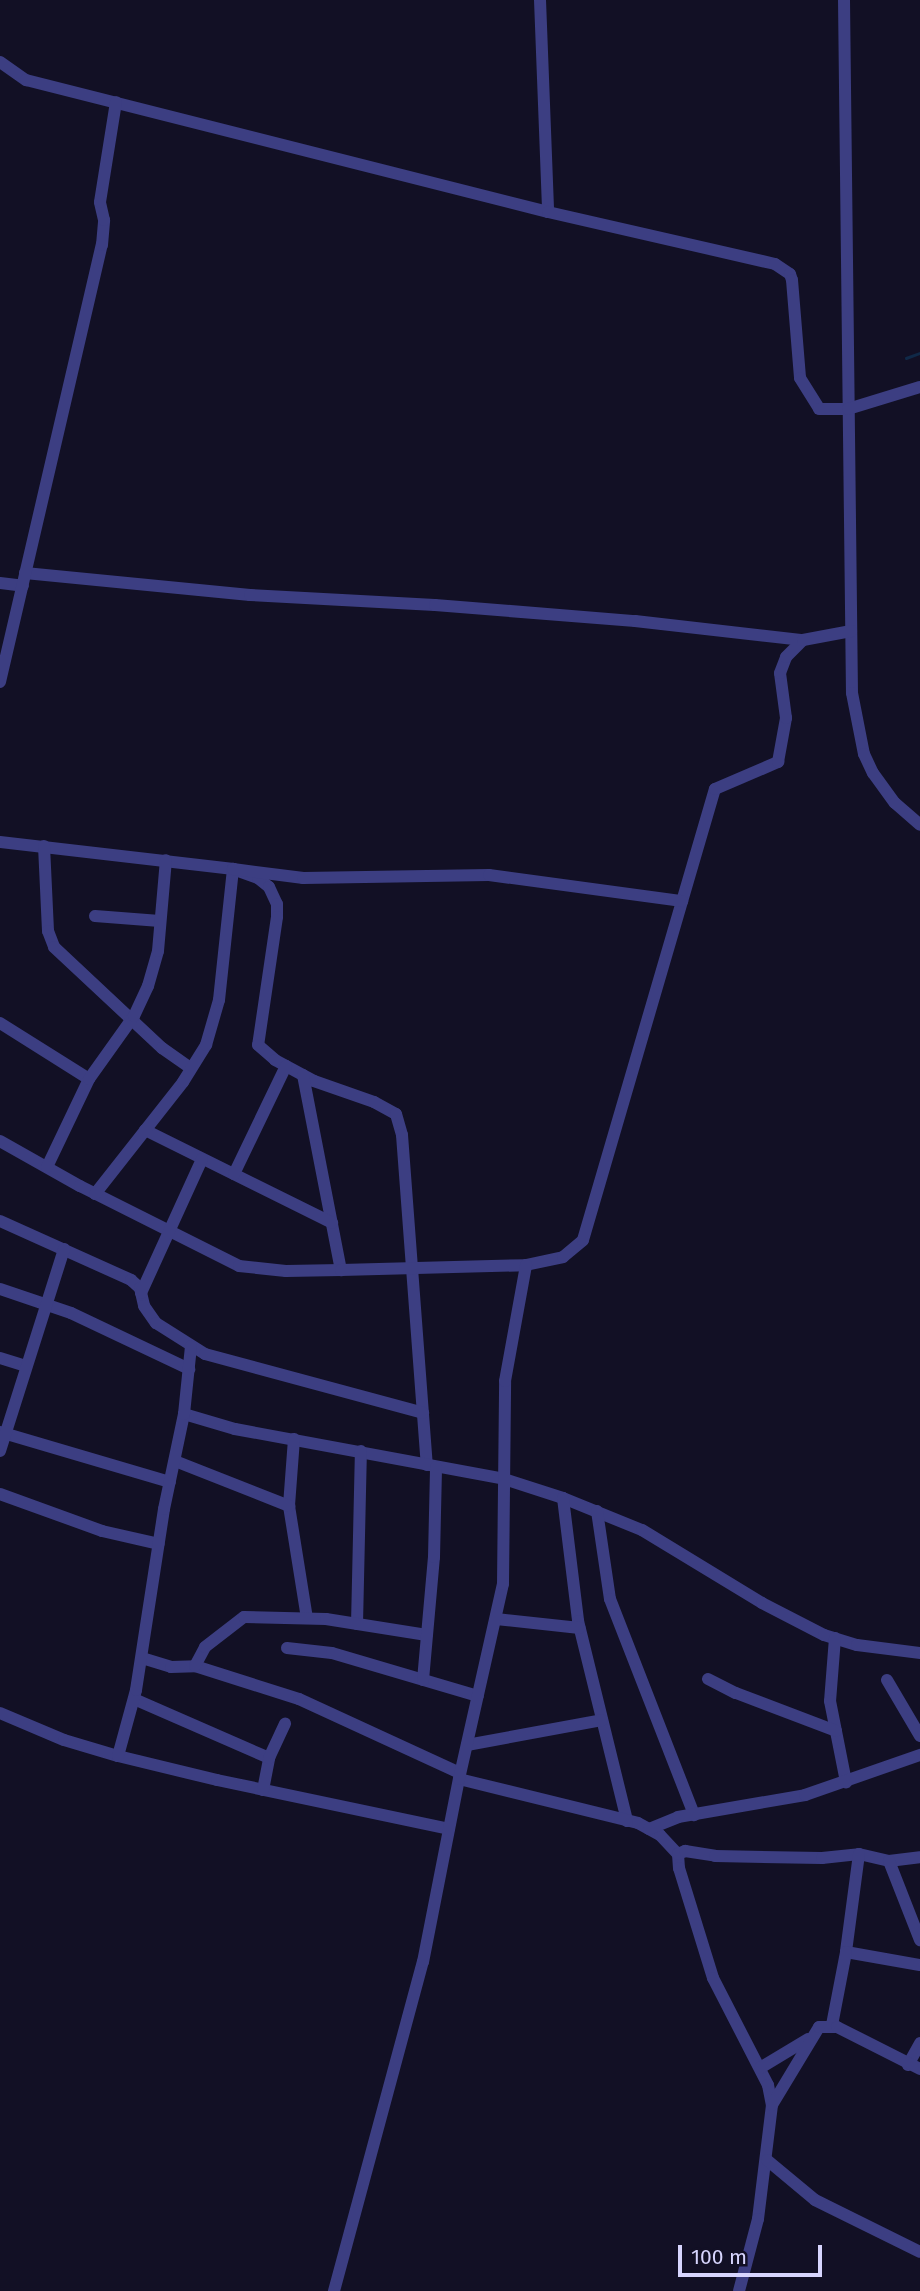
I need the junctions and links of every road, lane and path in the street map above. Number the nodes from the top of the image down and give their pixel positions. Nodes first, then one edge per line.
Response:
1 (540, 0) edge
2 (845, 0) edge
3 (0, 62) edge
4 (116, 102) junction
5 (548, 212) junction
6 (920, 387) edge
7 (848, 409) junction
8 (24, 579) junction
9 (0, 583) edge
10 (851, 631) junction
11 (803, 640) junction
12 (0, 682) edge
13 (920, 825) edge
14 (0, 842) edge
15 (44, 846) junction
16 (166, 860) junction
17 (233, 869) junction
18 (682, 901) junction
19 (95, 916) dead end
20 (160, 921) junction
21 (131, 1020) junction
22 (0, 1023) edge
23 (286, 1066) junction
24 (191, 1068) junction
25 (303, 1075) junction
26 (89, 1079) junction
27 (145, 1130) junction
28 (0, 1141) edge
29 (202, 1158) junction
30 (47, 1167) junction
31 (234, 1174) junction
32 (95, 1194) junction
33 (0, 1221) edge
34 (332, 1223) junction
35 (169, 1230) junction
36 (64, 1249) junction
37 (526, 1265) junction
38 (412, 1268) junction
39 (341, 1270) junction
40 (0, 1289) edge
41 (141, 1293) junction
42 (46, 1304) junction
43 (191, 1346) junction
44 (0, 1358) edge
45 (26, 1366) junction
46 (189, 1369) junction
47 (424, 1413) junction
48 (184, 1414) junction
49 (2, 1432) edge
50 (294, 1439) junction
51 (0, 1451) edge
52 (361, 1451) junction
53 (175, 1461) junction
54 (432, 1466) junction
55 (504, 1479) junction
56 (170, 1482) junction
57 (0, 1494) edge
58 (563, 1498) junction
59 (289, 1506) junction
60 (597, 1511) junction
61 (159, 1544) junction
62 (307, 1618) junction
63 (496, 1619) junction
64 (357, 1624) junction
65 (580, 1628) junction
66 (427, 1635) junction
67 (835, 1638) junction
68 (287, 1648) dead end
69 (920, 1653) edge
70 (142, 1658) junction
71 (195, 1666) junction
72 (708, 1679) dead end
73 (423, 1680) junction
74 (887, 1680) dead end
75 (478, 1696) junction
76 (134, 1699) junction
77 (0, 1713) edge
78 (602, 1720) junction
79 (285, 1723) dead end
80 (836, 1731) junction
81 (920, 1736) edge
82 (467, 1745) junction
83 (920, 1755) edge
84 (118, 1756) junction
85 (269, 1758) junction
86 (460, 1776) junction
87 (846, 1782) junction
88 (263, 1790) junction
89 (694, 1815) junction
90 (627, 1821) junction
91 (449, 1829) junction
92 (649, 1829) junction
93 (678, 1854) junction
94 (859, 1854) junction
95 (920, 1857) edge
96 (889, 1861) junction
97 (915, 1914) edge
98 (920, 1940) edge
99 (846, 1952) junction
100 (920, 1965) edge
101 (832, 2025) junction
102 (810, 2038) junction
103 (920, 2043) edge
104 (914, 2067) edge
105 (760, 2068) junction
106 (772, 2105) junction
107 (767, 2160) junction
108 (920, 2252) edge
109 (334, 2291) edge
110 (739, 2291) edge

1 - 5 street
2 - 7 street
3 - 4 street
4 - 5 street
4 - 8 street
5 - 7 street
6 - 7 street
7 - 10 street
8 - 9 street
8 - 11 street
8 - 12 street
10 - 11 street
10 - 13 street
11 - 18 street
14 - 15 street
15 - 16 street
15 - 21 street
16 - 17 street
16 - 20 street
17 - 18 street
17 - 23 street
17 - 24 street
18 - 37 street
19 - 20 street
20 - 21 street
21 - 24 street
21 - 26 street
22 - 26 street
23 - 25 street
23 - 31 street
24 - 27 street
25 - 34 street
25 - 38 street
26 - 30 street
27 - 29 street
27 - 32 street
28 - 30 street
29 - 31 street
29 - 35 street
30 - 32 street
31 - 34 street
32 - 35 street
33 - 36 street
34 - 39 street
35 - 39 street
35 - 41 street
36 - 41 street
36 - 42 street
37 - 38 street
37 - 55 street
38 - 39 street
38 - 47 street
40 - 42 street
41 - 43 street
42 - 45 street
42 - 46 street
43 - 46 street
43 - 47 street
44 - 45 street
45 - 49 street
46 - 48 street
47 - 54 street
48 - 50 street
48 - 53 street
49 - 51 street
49 - 56 street
50 - 52 street
50 - 59 street
52 - 54 street
52 - 64 street
53 - 56 street
53 - 59 street
54 - 55 street
54 - 66 street
55 - 58 street
55 - 63 street
56 - 61 street
57 - 61 street
58 - 60 street
58 - 65 street
59 - 62 street
60 - 67 street
60 - 89 street
61 - 70 street
62 - 64 street
62 - 71 street
63 - 65 street
63 - 75 street
64 - 66 street
65 - 78 street
66 - 73 street
67 - 69 street
67 - 80 street
68 - 73 street
70 - 71 street
70 - 76 street
71 - 86 street
72 - 80 street
73 - 75 street
74 - 81 street
75 - 82 street
76 - 84 street
76 - 85 street
77 - 84 street
78 - 82 street
78 - 90 street
79 - 85 street
80 - 87 street
82 - 86 street
83 - 87 street
84 - 88 street
85 - 88 street
86 - 90 street
86 - 91 street
87 - 89 street
88 - 91 street
89 - 92 street
90 - 92 street
91 - 109 street
92 - 93 street
93 - 94 street
93 - 105 street
94 - 96 street
94 - 99 street
95 - 96 street
96 - 97 street
97 - 98 street
99 - 100 street
99 - 101 street
101 - 102 street
101 - 104 street
102 - 105 street
102 - 106 street
103 - 104 street
105 - 106 street
106 - 107 street
107 - 108 street
107 - 110 street

